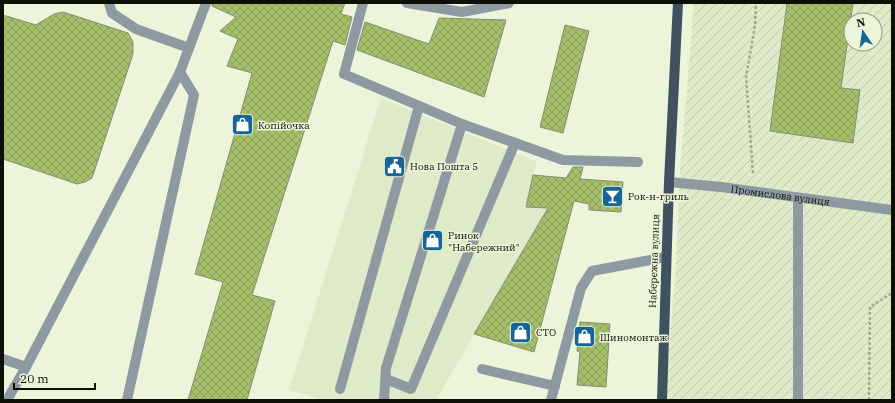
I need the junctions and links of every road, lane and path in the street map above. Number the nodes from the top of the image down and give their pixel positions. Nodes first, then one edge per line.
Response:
1 (109, 3) edge
2 (206, 3) edge
3 (363, 3) edge
4 (407, 3) edge
5 (509, 3) edge
6 (678, 3) edge
7 (756, 3) edge
8 (189, 48) junction
9 (180, 72) junction
10 (419, 106) junction
11 (462, 124) junction
12 (515, 143) junction
13 (638, 162) dead end
14 (668, 182) junction
15 (754, 192) junction
16 (798, 198) junction
17 (892, 210) edge
18 (666, 257) junction
19 (892, 293) edge
20 (3, 359) edge
21 (26, 367) junction
22 (482, 369) dead end
23 (386, 379) junction
24 (555, 386) junction
25 (340, 389) dead end
26 (7, 400) edge
27 (127, 400) edge
28 (384, 400) edge
29 (551, 400) edge
30 (662, 400) edge
31 (798, 400) edge
32 (869, 400) edge

1 - 8 street
2 - 8 street
3 - 10 street
4 - 5 street
6 - 14 main road, Набережна вулиця
7 - 15 path
8 - 9 street
9 - 21 street
9 - 27 street
10 - 11 street
10 - 25 street
11 - 12 street
11 - 23 street
12 - 13 street
12 - 23 street
14 - 15 street, Промислова вулиця
14 - 18 main road, Набережна вулиця
15 - 16 street, Промислова вулиця
16 - 17 street, Промислова вулиця
16 - 31 street
18 - 24 street
18 - 30 main road, Набережна вулиця
19 - 32 path
20 - 21 street
21 - 26 street
22 - 24 street
23 - 28 street
24 - 29 street

